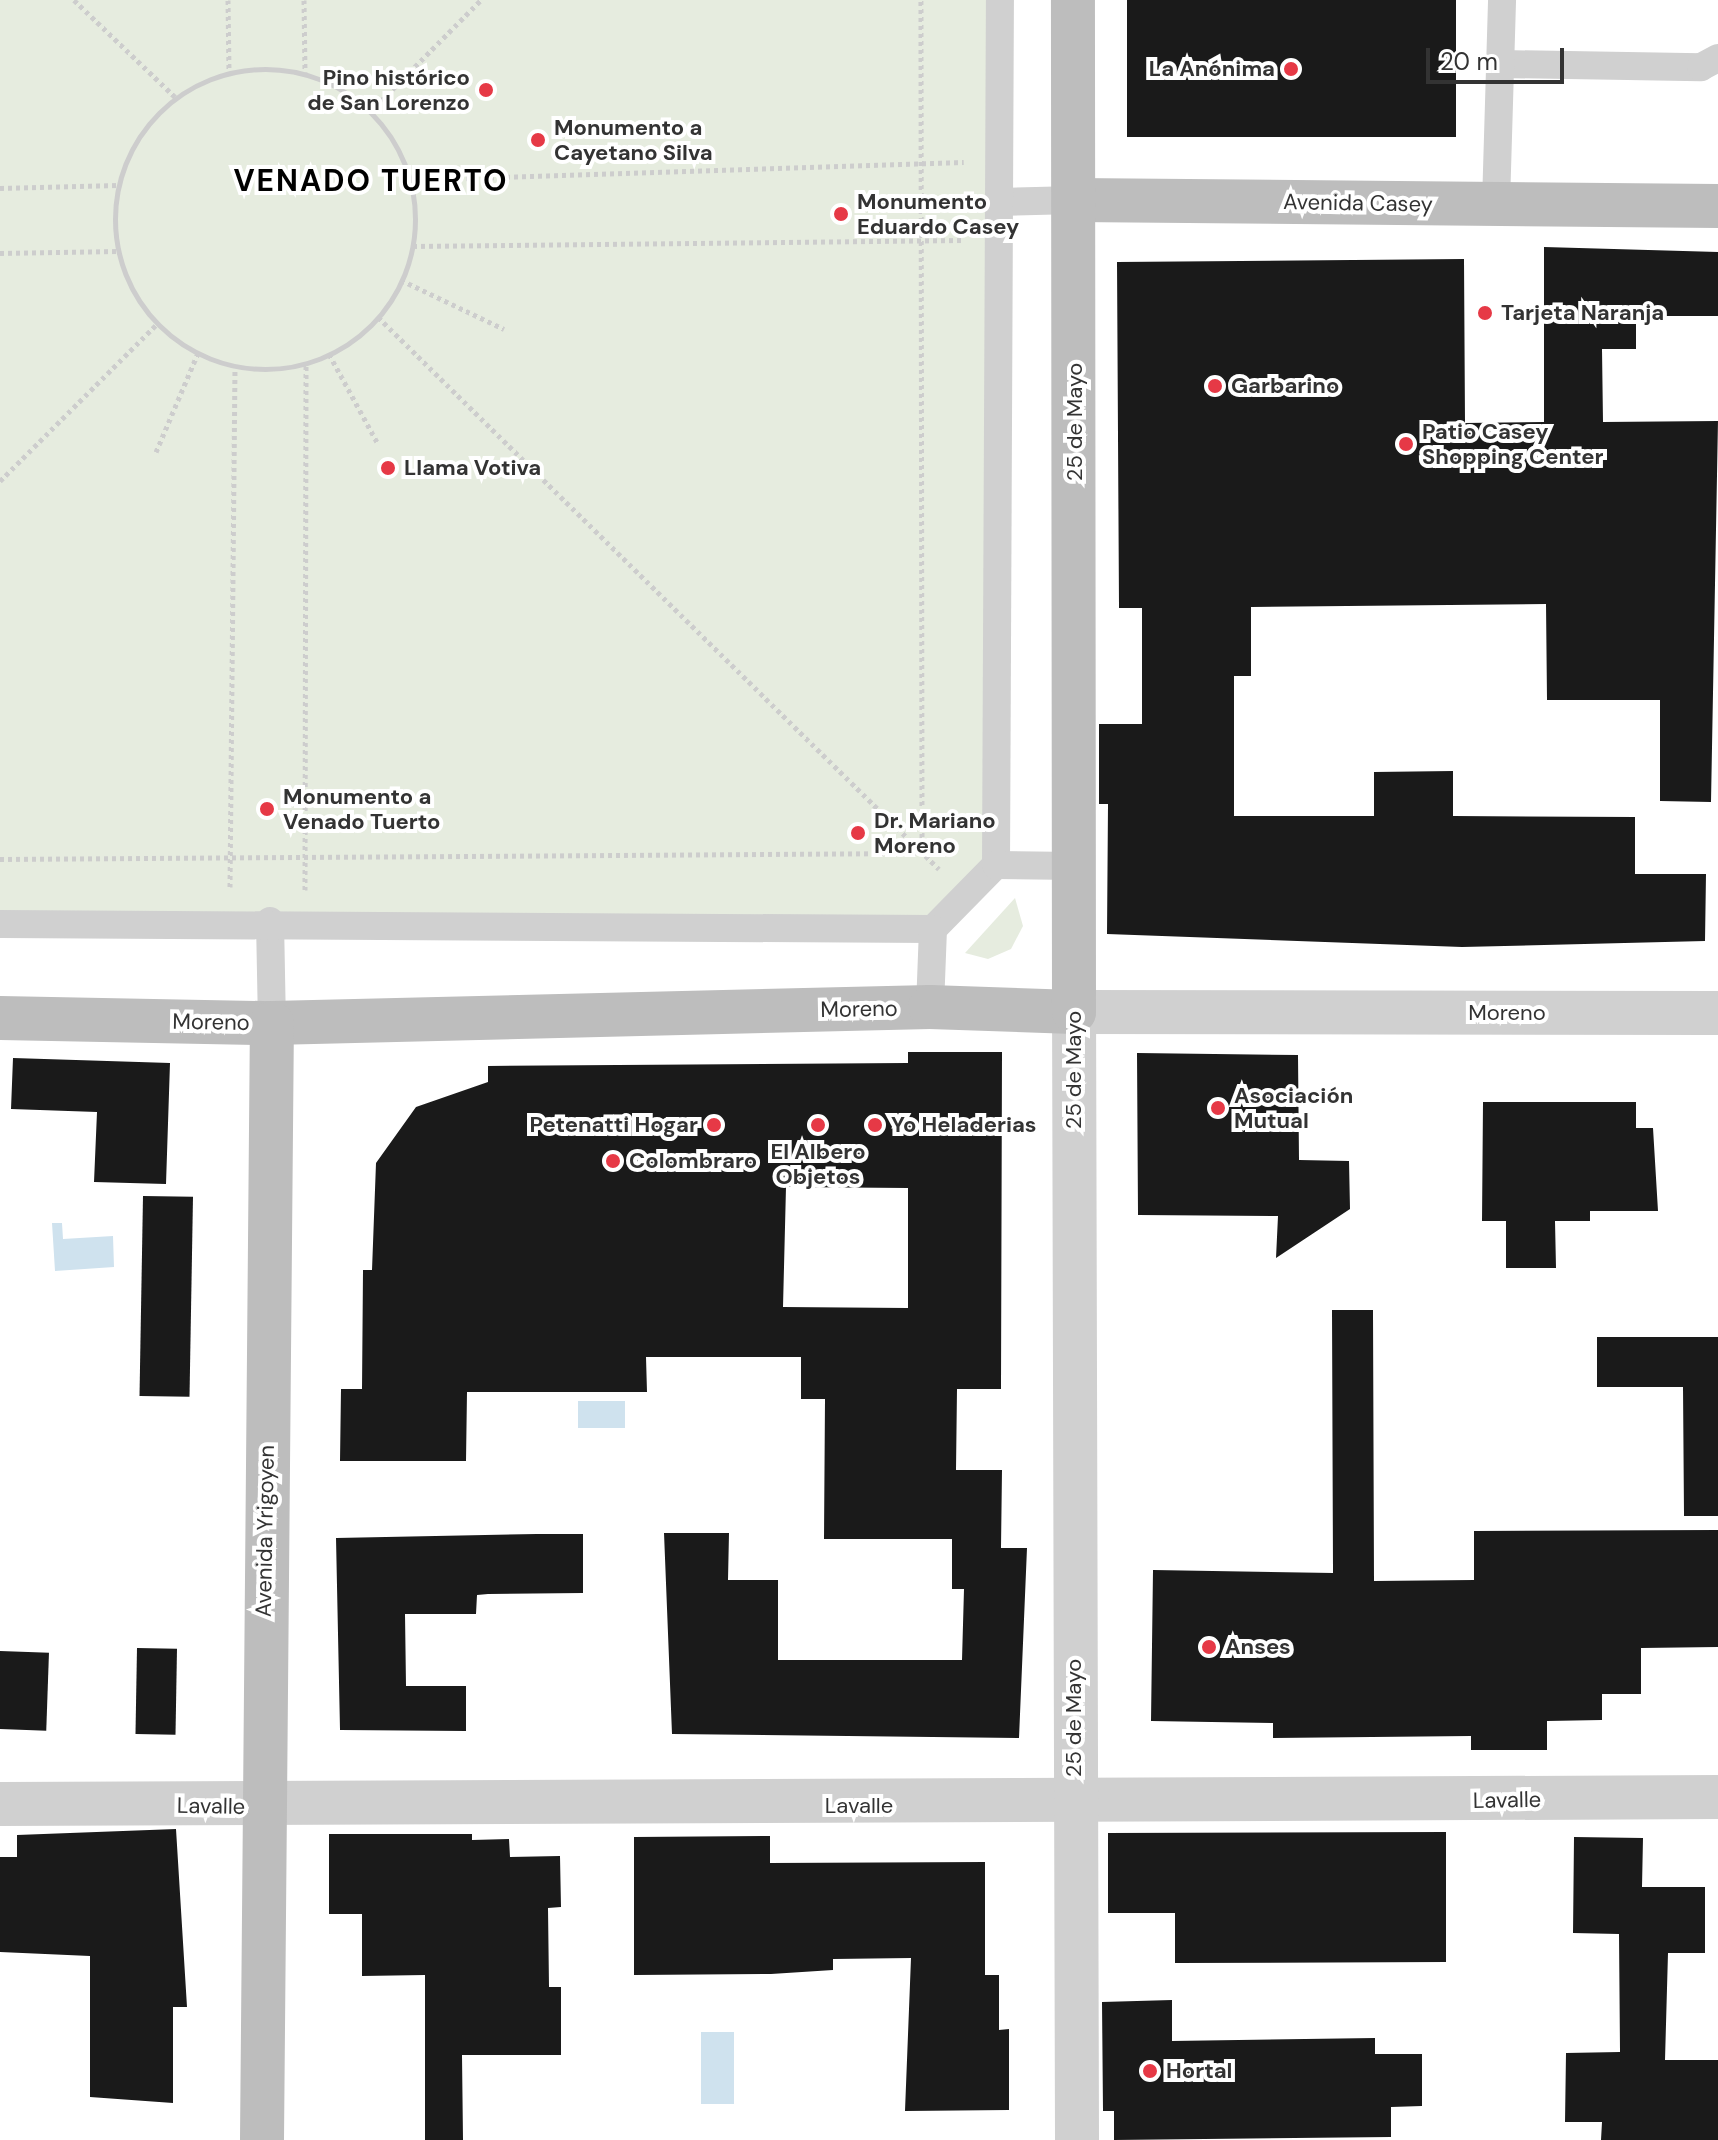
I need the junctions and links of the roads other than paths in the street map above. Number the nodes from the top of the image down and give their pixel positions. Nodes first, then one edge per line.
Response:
1 (1000, 0) edge
2 (1073, 0) edge
3 (1502, 0) edge
4 (1718, 58) edge
5 (1501, 64) junction
6 (1075, 200) junction
7 (999, 202) junction
8 (1496, 204) junction
9 (1718, 206) edge
10 (996, 865) junction
11 (1075, 866) junction
12 (270, 921) junction
13 (0, 924) edge
14 (933, 929) junction
15 (930, 1007) junction
16 (1074, 1012) junction
17 (1718, 1013) edge
18 (0, 1018) edge
19 (272, 1023) junction
20 (1718, 1797) edge
21 (0, 1804) edge
22 (1074, 1805) junction
23 (261, 1807) junction
24 (262, 2140) edge
25 (1077, 2140) edge

1 - 7 lane
2 - 6 main road, 25 de Mayo
3 - 5 lane
4 - 5 lane
5 - 8 lane
6 - 7 lane, Avenida Casey
6 - 8 main road, Avenida Casey
6 - 11 main road, 25 de Mayo
7 - 10 lane
8 - 9 main road, Avenida Casey
10 - 11 lane
10 - 14 lane
11 - 16 main road, 25 de Mayo
12 - 13 lane
12 - 14 lane
12 - 19 lane, Avenida Yrigoyen
14 - 15 lane
15 - 16 main road, Moreno
15 - 19 main road, Moreno
16 - 17 street, Moreno
16 - 22 street, 25 de Mayo
18 - 19 main road, Moreno
19 - 23 main road, Avenida Yrigoyen
20 - 22 street, Lavalle
21 - 23 street, Lavalle
22 - 23 street, Lavalle
22 - 25 street, 25 de Mayo
23 - 24 main road, Avenida Yrigoyen

